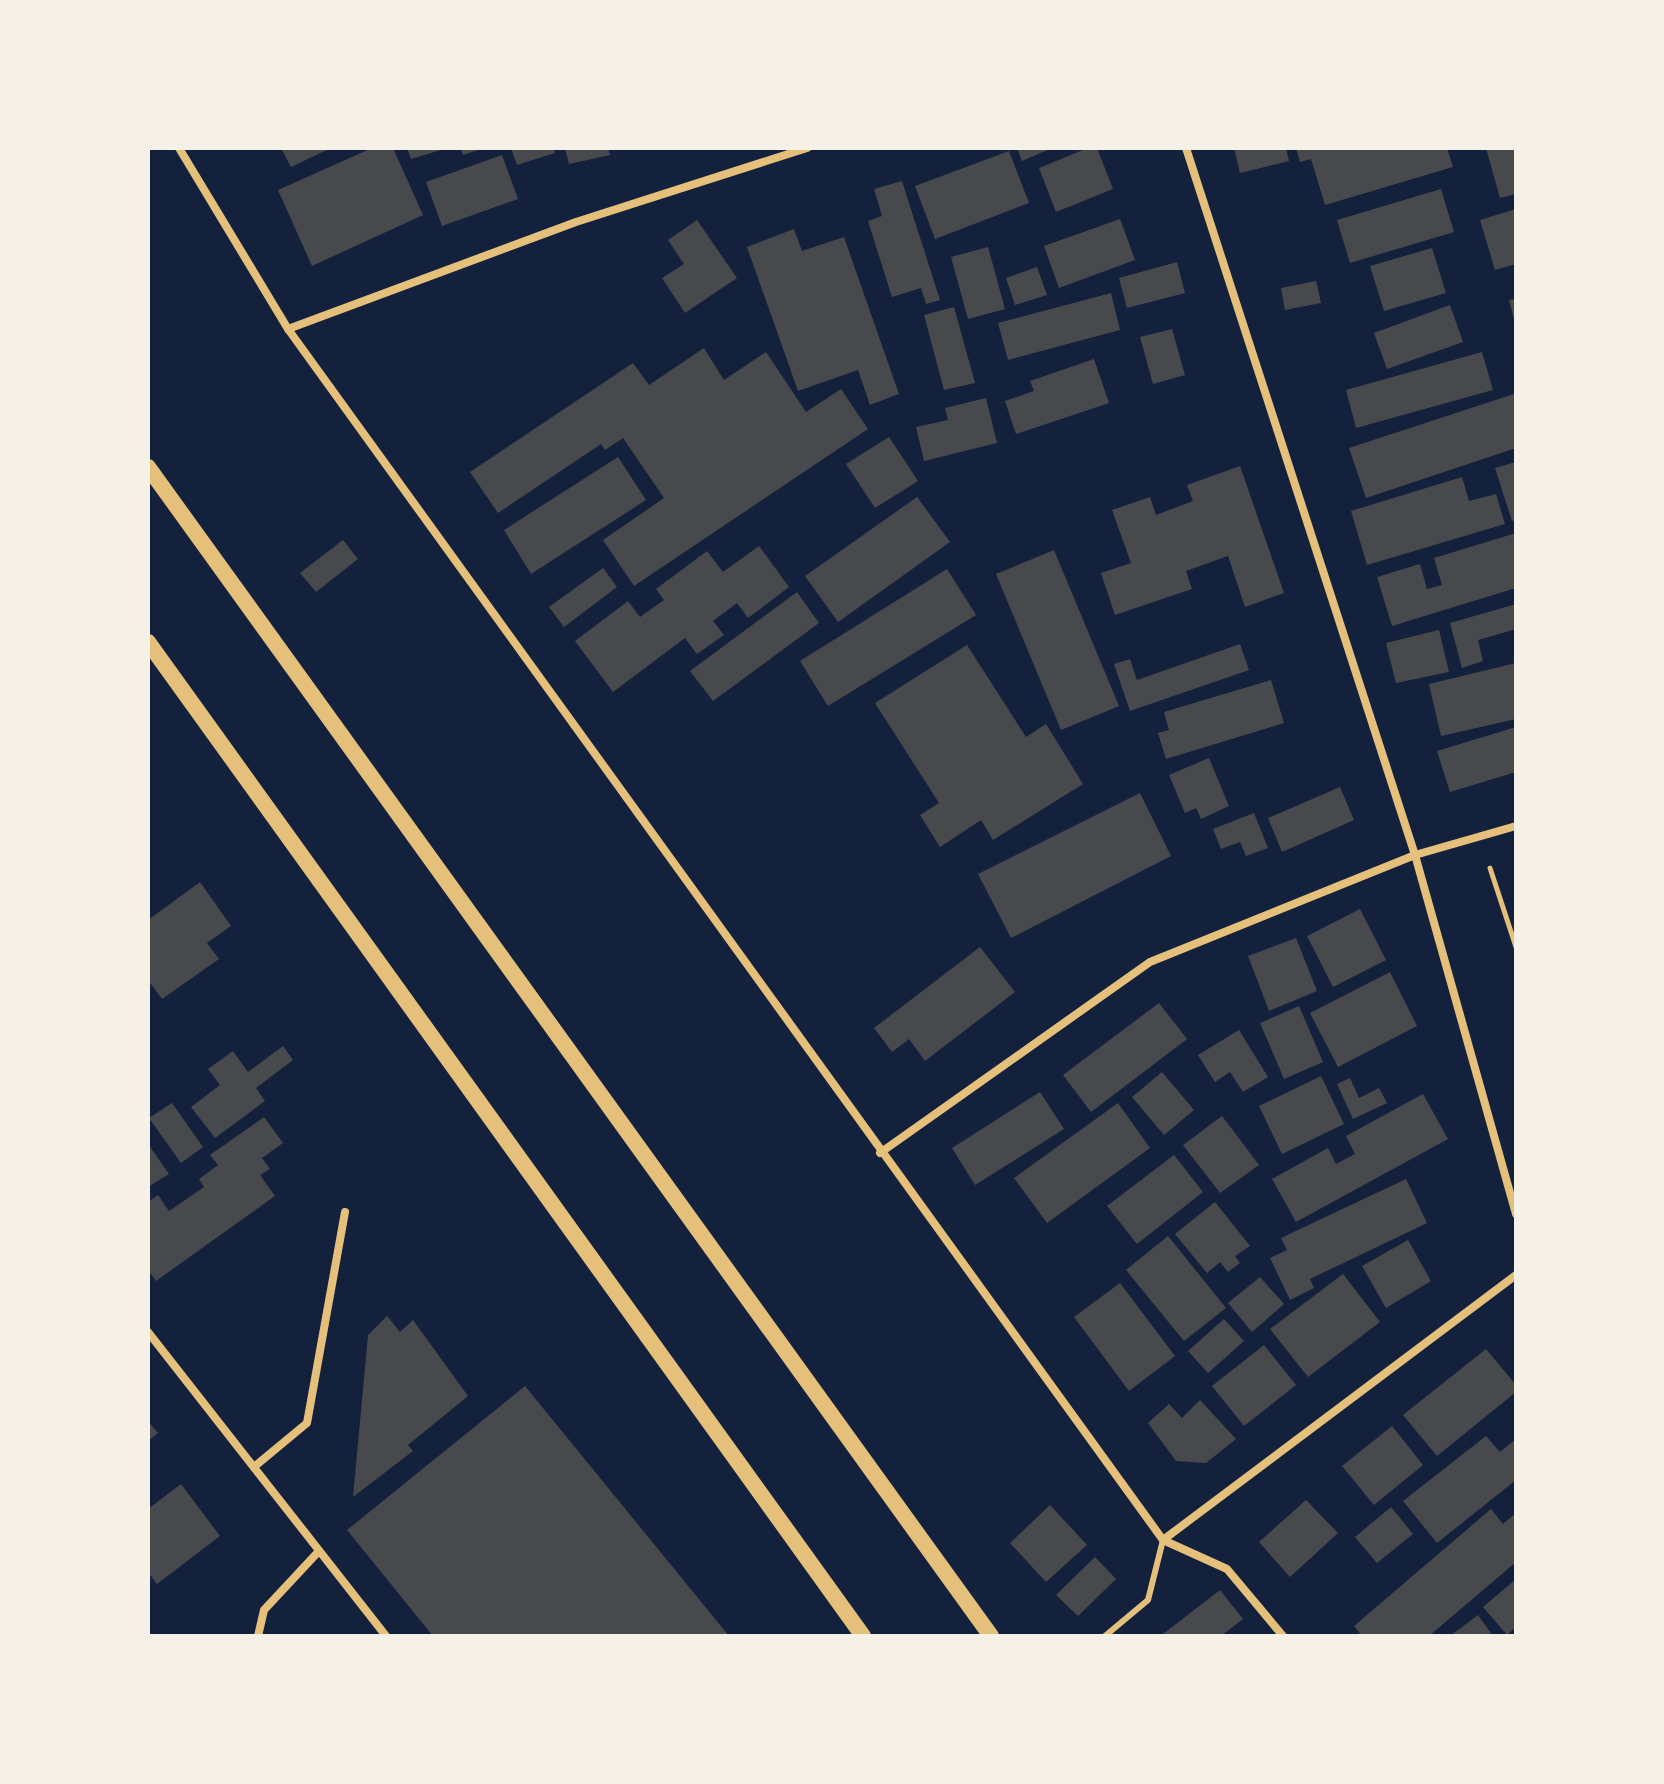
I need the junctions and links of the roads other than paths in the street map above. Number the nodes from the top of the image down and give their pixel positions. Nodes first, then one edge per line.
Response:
1 (179, 148) edge
2 (807, 148) edge
3 (1186, 148) edge
4 (288, 329) junction
5 (148, 467) edge
6 (148, 642) edge
7 (1516, 826) edge
8 (1415, 855) junction
9 (880, 1153) junction
10 (345, 1212) dead end
11 (1516, 1214) edge
12 (1516, 1275) edge
13 (148, 1332) edge
14 (254, 1467) junction
15 (1163, 1540) junction
16 (319, 1551) junction
17 (258, 1636) edge
18 (386, 1636) edge
19 (863, 1636) edge
20 (991, 1636) edge
21 (1105, 1636) edge
22 (1283, 1636) edge

1 - 4 street
2 - 4 street
3 - 8 street
4 - 9 street
5 - 20 main road
6 - 19 main road
7 - 8 street
8 - 9 street
8 - 11 street
9 - 15 street
10 - 14 street
12 - 15 street
13 - 14 street
14 - 16 street
15 - 21 lane
15 - 22 street
16 - 17 street
16 - 18 street

